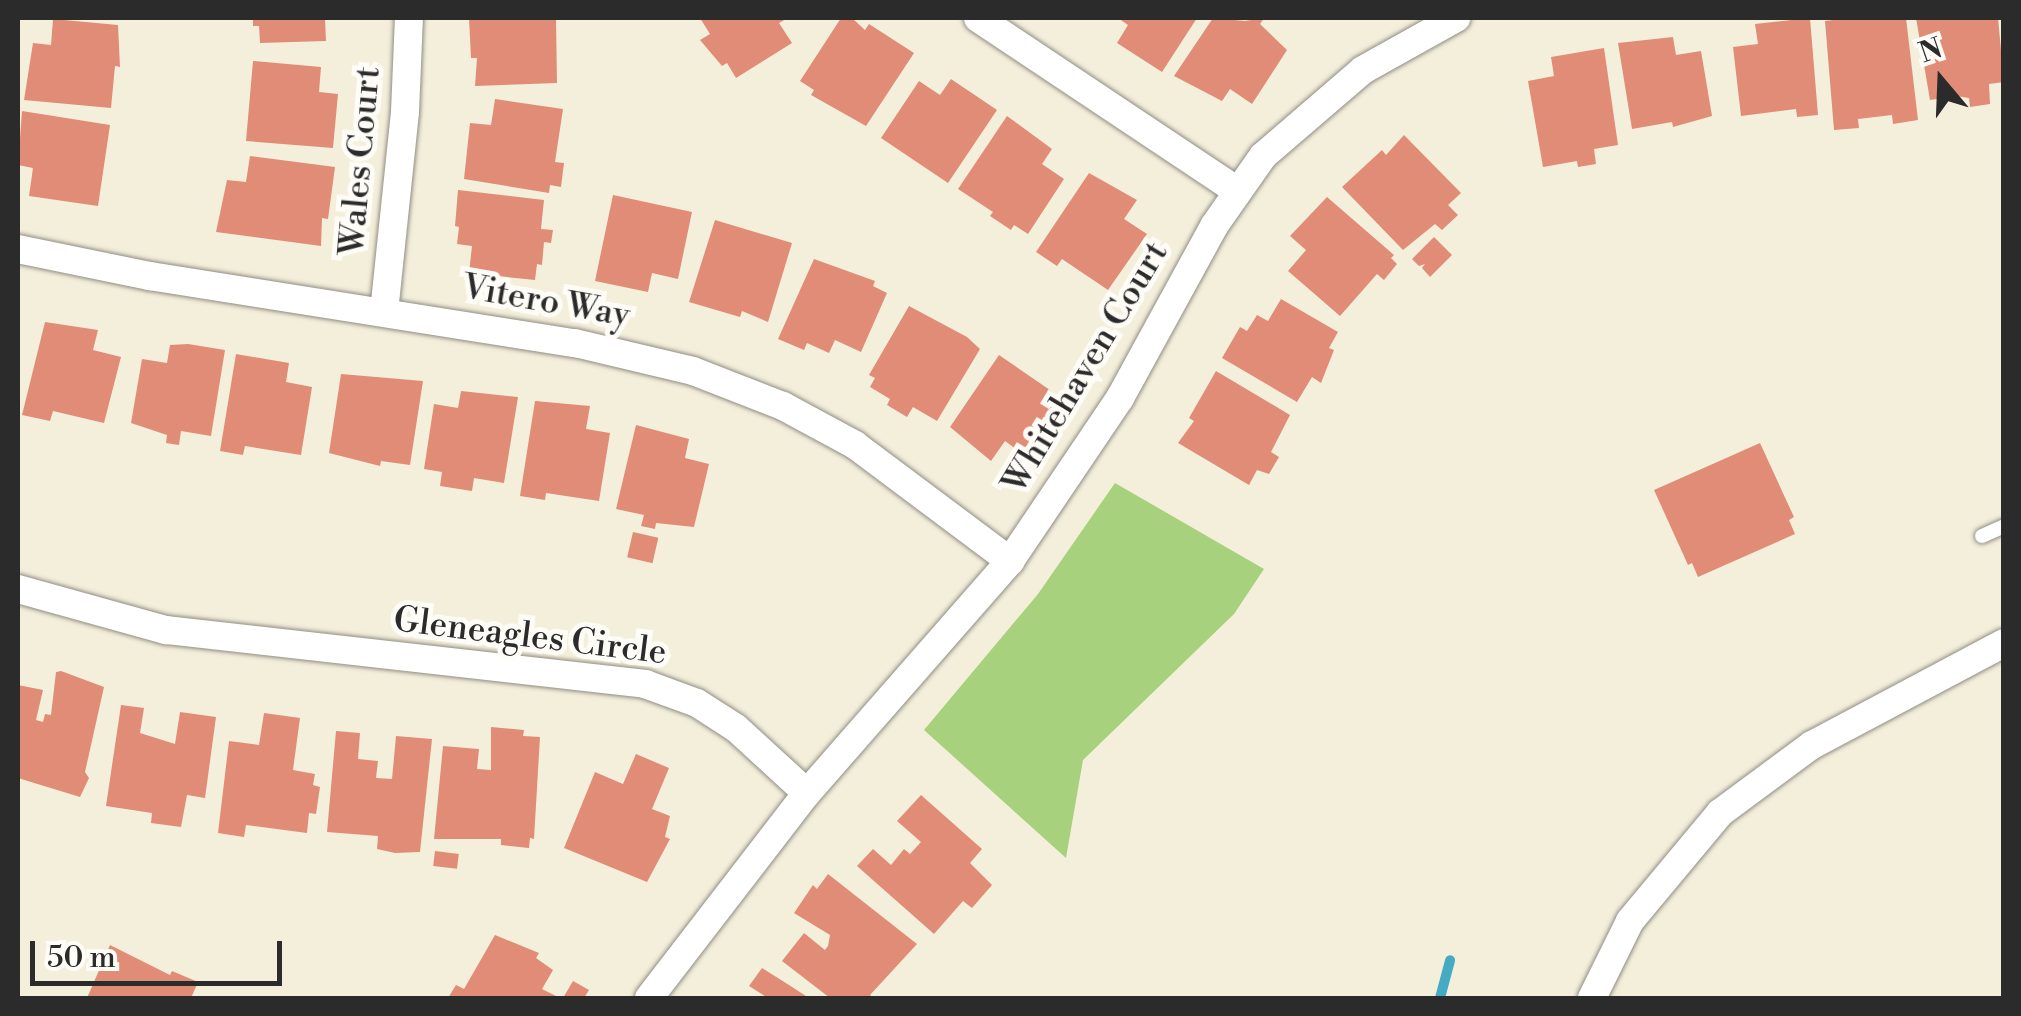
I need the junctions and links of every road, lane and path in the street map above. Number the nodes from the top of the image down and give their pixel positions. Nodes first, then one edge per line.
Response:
1 (409, 18) edge
2 (978, 18) edge
3 (1456, 18) edge
4 (1236, 190) junction
5 (18, 249) edge
6 (384, 312) junction
7 (2004, 526) edge
8 (1982, 536) dead end
9 (1010, 561) junction
10 (18, 589) edge
11 (2004, 643) edge
12 (807, 794) junction
13 (649, 998) edge
14 (1592, 998) edge

1 - 6 street, Wales Court
2 - 4 street
3 - 4 street, Whitehaven Court
4 - 9 street, Whitehaven Court
5 - 6 street, Vitero Way
6 - 9 street, Vitero Way
7 - 8 lane
9 - 12 street, Whitehaven Court
10 - 12 street, Gleneagles Circle
11 - 14 street
12 - 13 street

